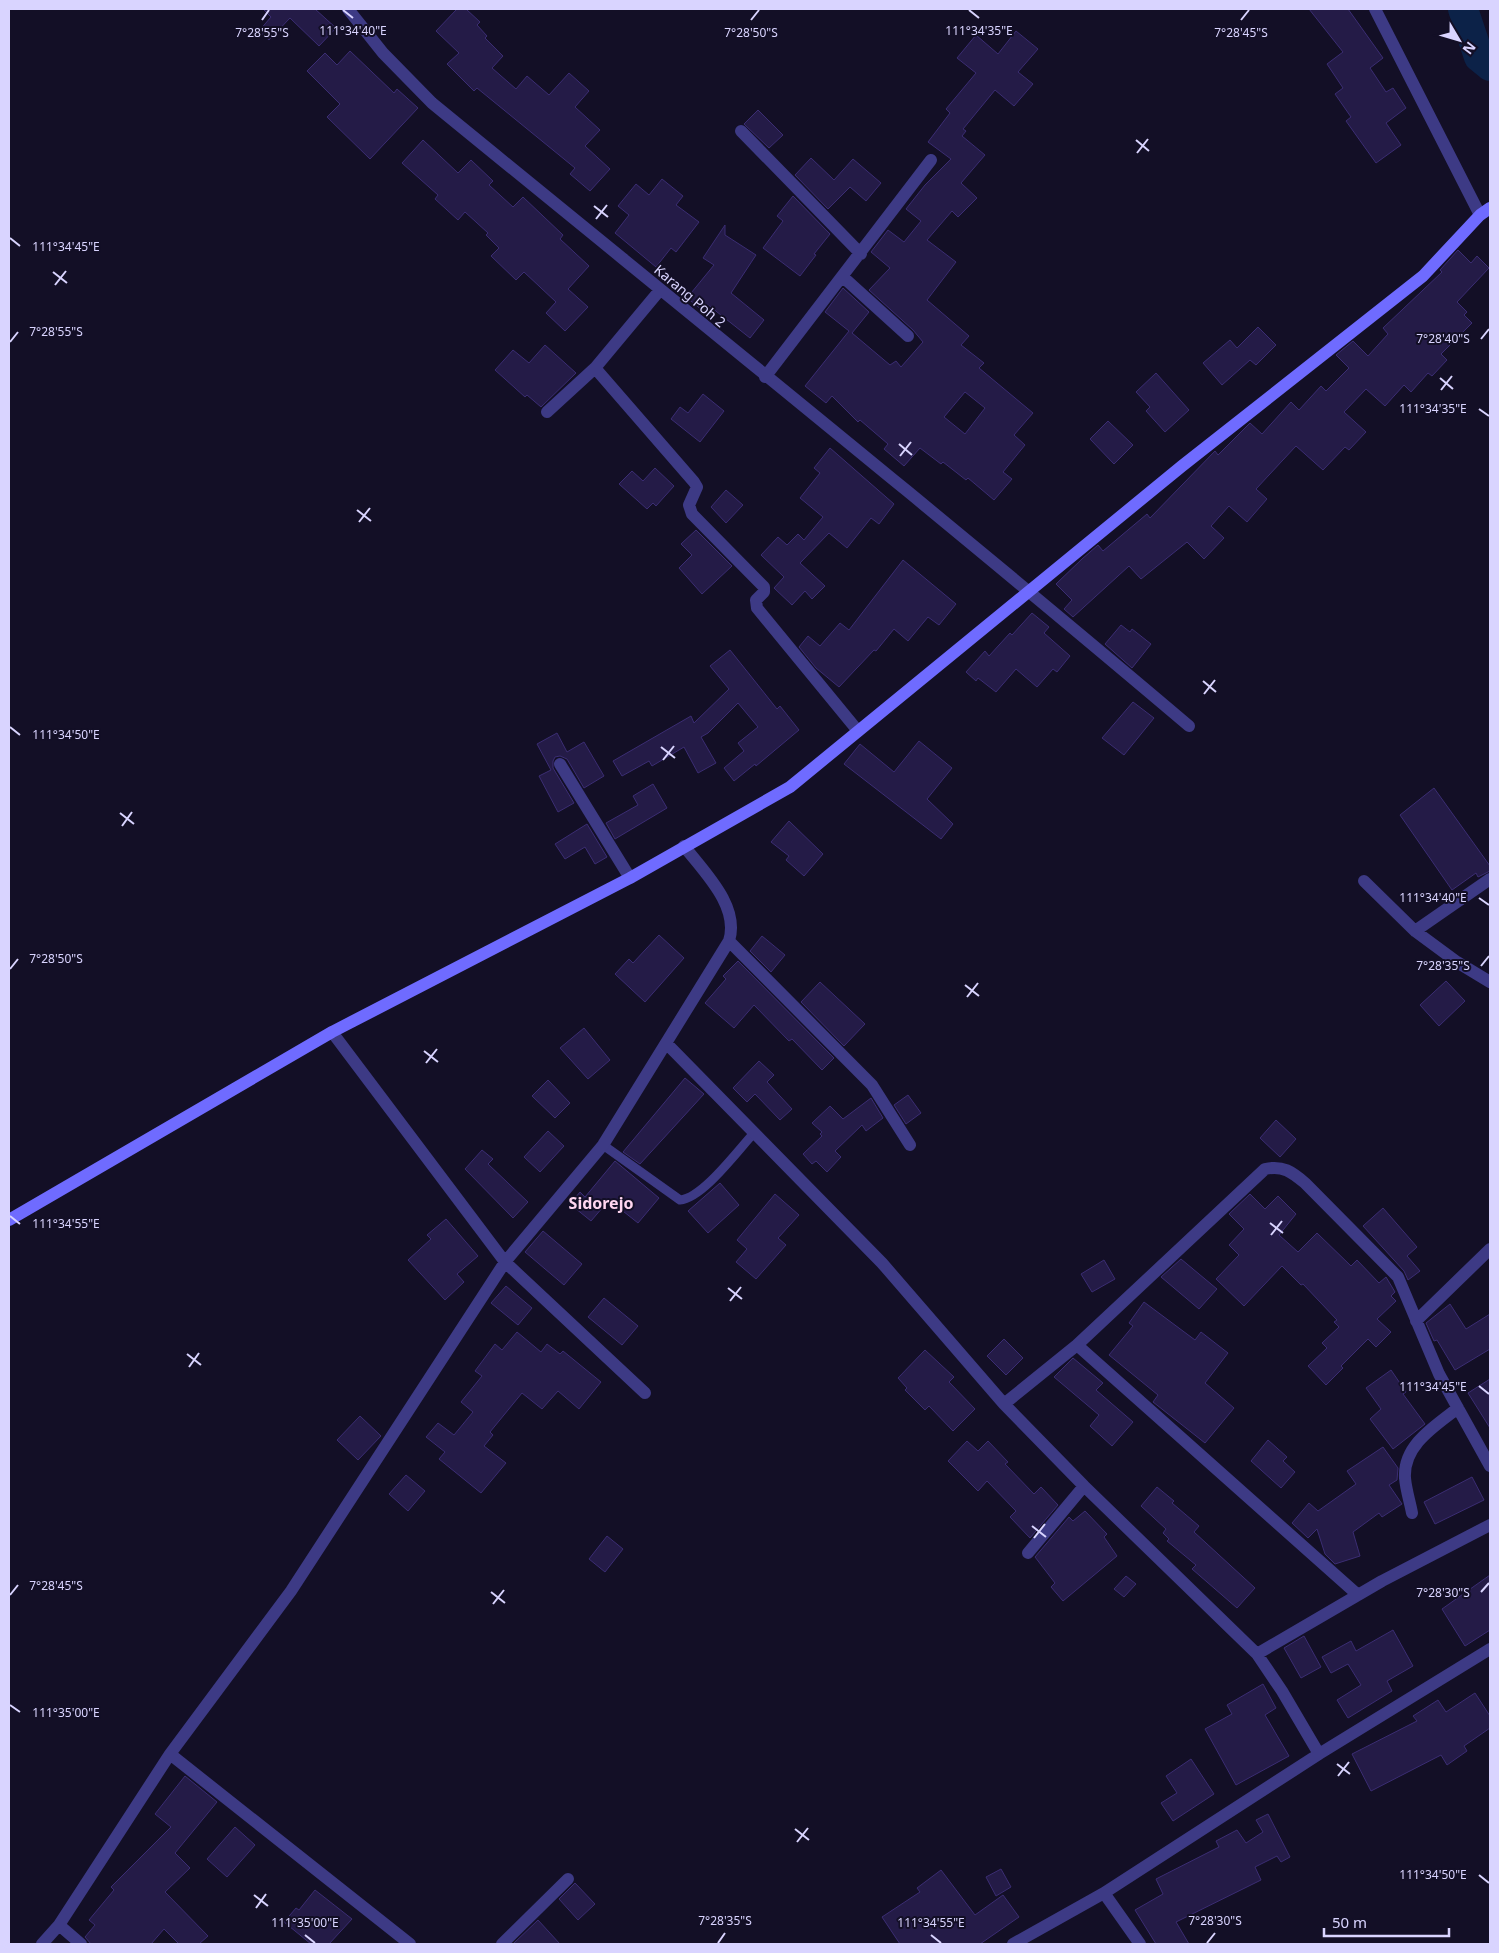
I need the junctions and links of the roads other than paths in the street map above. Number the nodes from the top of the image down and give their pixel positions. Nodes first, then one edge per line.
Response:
1 (348, 9) edge
2 (1375, 9) edge
3 (741, 131) dead end
4 (931, 160) dead end
5 (1485, 212) edge
6 (861, 254) junction
7 (843, 277) junction
8 (660, 290) junction
9 (908, 336) dead end
10 (595, 368) junction
11 (765, 377) junction
12 (547, 412) dead end
13 (1028, 590) junction
14 (1189, 726) dead end
15 (858, 731) junction
16 (560, 764) dead end
17 (684, 846) junction
18 (630, 878) junction
19 (1490, 879) edge
20 (1364, 881) dead end
21 (1415, 932) junction
22 (729, 940) junction
23 (1490, 982) edge
24 (332, 1032) junction
25 (667, 1044) junction
26 (754, 1133) junction
27 (603, 1145) junction
28 (910, 1145) dead end
29 (9, 1220) edge
30 (1490, 1249) edge
31 (505, 1262) junction
32 (1416, 1321) junction
33 (1077, 1345) junction
34 (645, 1394) dead end
35 (1004, 1404) junction
36 (1458, 1408) junction
37 (1490, 1466) edge
38 (1084, 1486) junction
39 (1412, 1513) dead end
40 (1490, 1525) edge
41 (1028, 1553) dead end
42 (1358, 1595) junction
43 (1490, 1649) edge
44 (1258, 1654) junction
45 (170, 1754) junction
46 (1319, 1754) junction
47 (568, 1879) dead end
48 (1104, 1892) junction
49 (59, 1925) junction
50 (42, 1944) edge
51 (81, 1944) edge
52 (410, 1944) edge
53 (502, 1944) edge
54 (1013, 1944) edge
55 (1140, 1944) edge

1 - 8 street, Karang Poh 2
2 - 5 street
3 - 6 street
4 - 6 street
5 - 13 main road
6 - 7 street
7 - 9 street
7 - 11 street
8 - 10 street
8 - 11 street, Karang Poh 2
10 - 12 street
10 - 15 street
11 - 13 street, Karang Poh 2
13 - 14 street, Karang Poh 2
13 - 15 main road
15 - 17 main road
16 - 18 street
17 - 18 main road
17 - 22 street
18 - 24 main road
19 - 21 street
20 - 21 street
21 - 23 street
22 - 25 street
22 - 28 street
24 - 29 main road
24 - 31 street
25 - 26 street
25 - 27 street
26 - 27 lane
26 - 35 street
27 - 31 street
30 - 32 street
31 - 34 street
31 - 45 street
32 - 33 street
32 - 36 street
33 - 35 street
33 - 42 street
35 - 38 street
36 - 37 street
36 - 39 street
38 - 41 street
38 - 44 street
40 - 42 street
42 - 44 street
43 - 46 street
44 - 46 street
45 - 49 street
45 - 52 street
46 - 48 street
47 - 53 street
48 - 54 street
48 - 55 street
49 - 50 street
49 - 51 street

